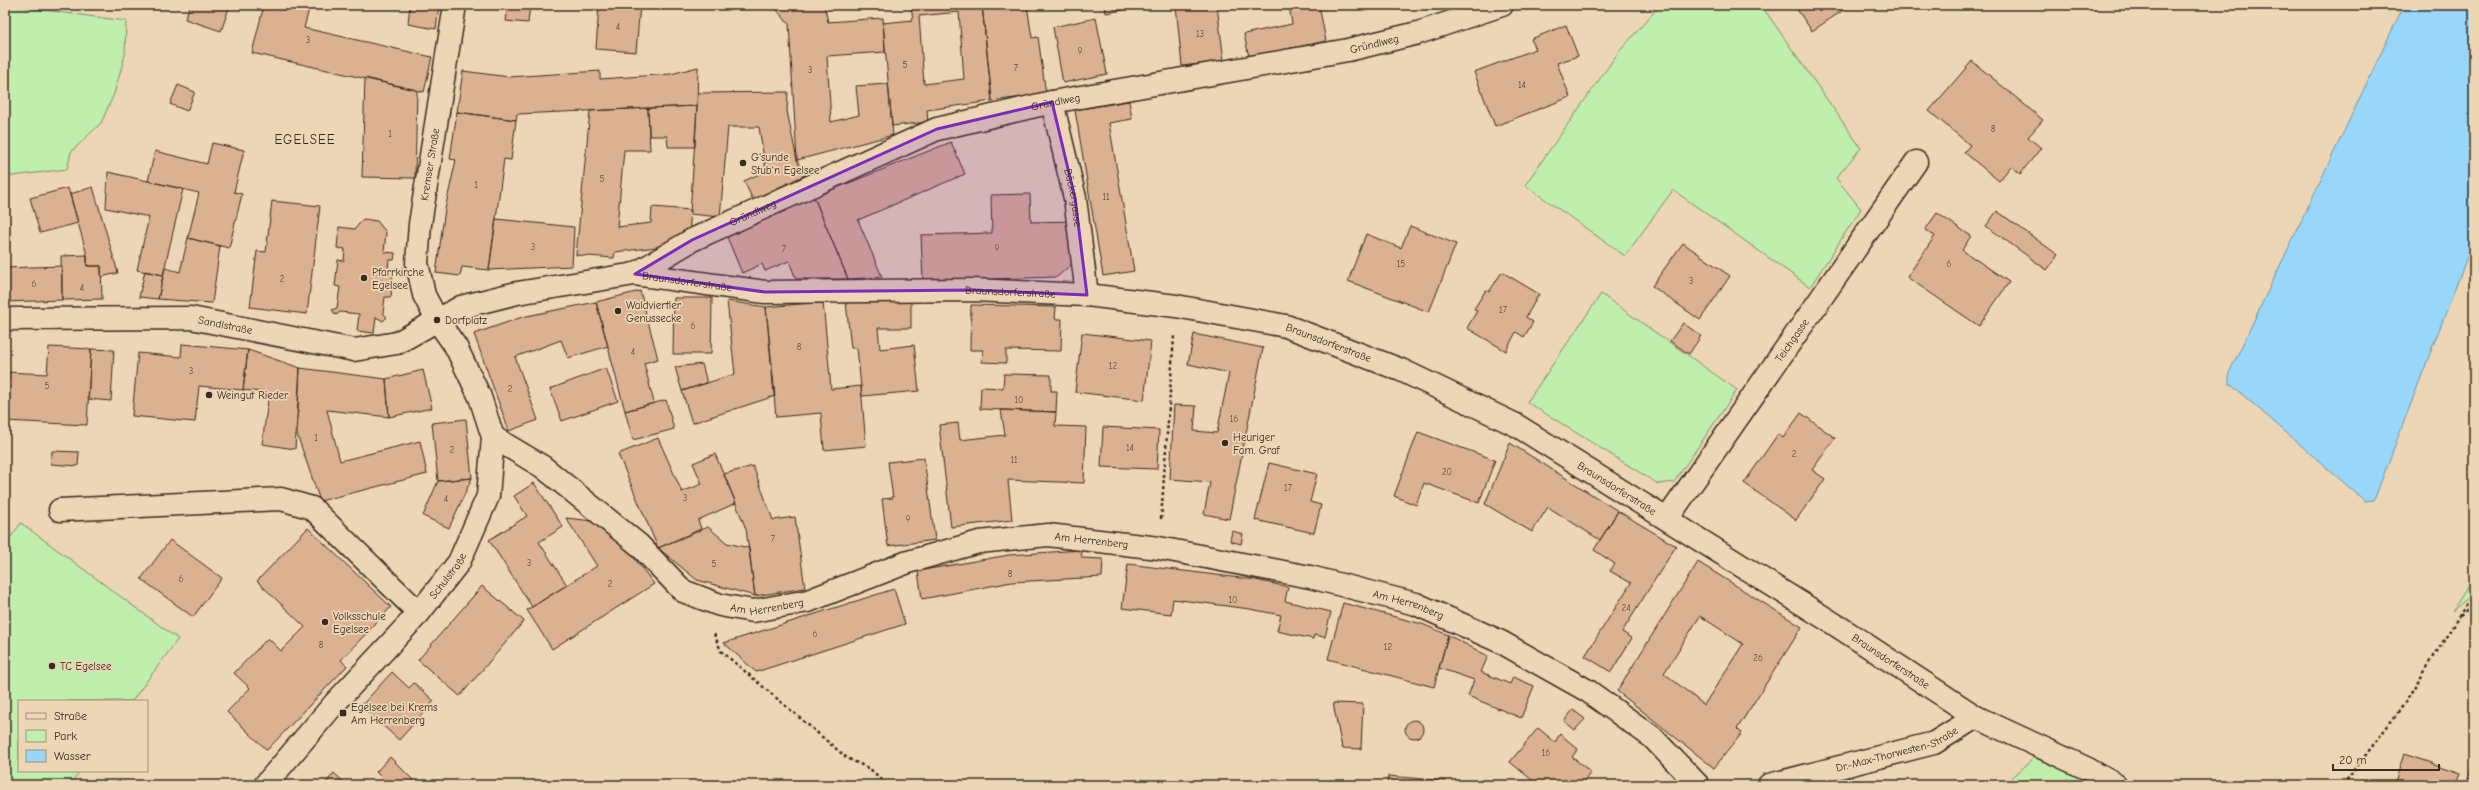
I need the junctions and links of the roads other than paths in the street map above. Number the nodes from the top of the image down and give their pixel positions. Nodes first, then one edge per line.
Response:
1 (455, 5) edge
2 (1502, 5) edge
3 (1052, 102) junction
4 (1916, 162) dead end
5 (636, 274) junction
6 (1087, 295) junction
7 (5, 319) edge
8 (437, 320) junction
9 (493, 437) junction
10 (60, 510) dead end
11 (1667, 519) junction
12 (419, 613) junction
13 (1976, 717) junction
14 (1687, 782) edge
15 (265, 785) edge
16 (1769, 785) edge
17 (2116, 785) edge

1 - 8 street, Kremser Straße
2 - 3 street, Gründlweg
3 - 5 street, Gründlweg
3 - 6 street, Bäckergasse
4 - 11 street, Teichgasse
5 - 6 street, Braunsdorferstraße
5 - 8 street, Braunsdorferstraße
6 - 11 street, Braunsdorferstraße
7 - 8 street, Sandlstraße
8 - 9 street, Schulstraße
9 - 12 street, Schulstraße
9 - 14 street, Am Herrenberg
10 - 12 street
11 - 13 street, Braunsdorferstraße
12 - 15 street, Schulstraße
13 - 16 street, Dr.-Max-Thorwesten-Straße
13 - 17 street, Braunsdorferstraße

